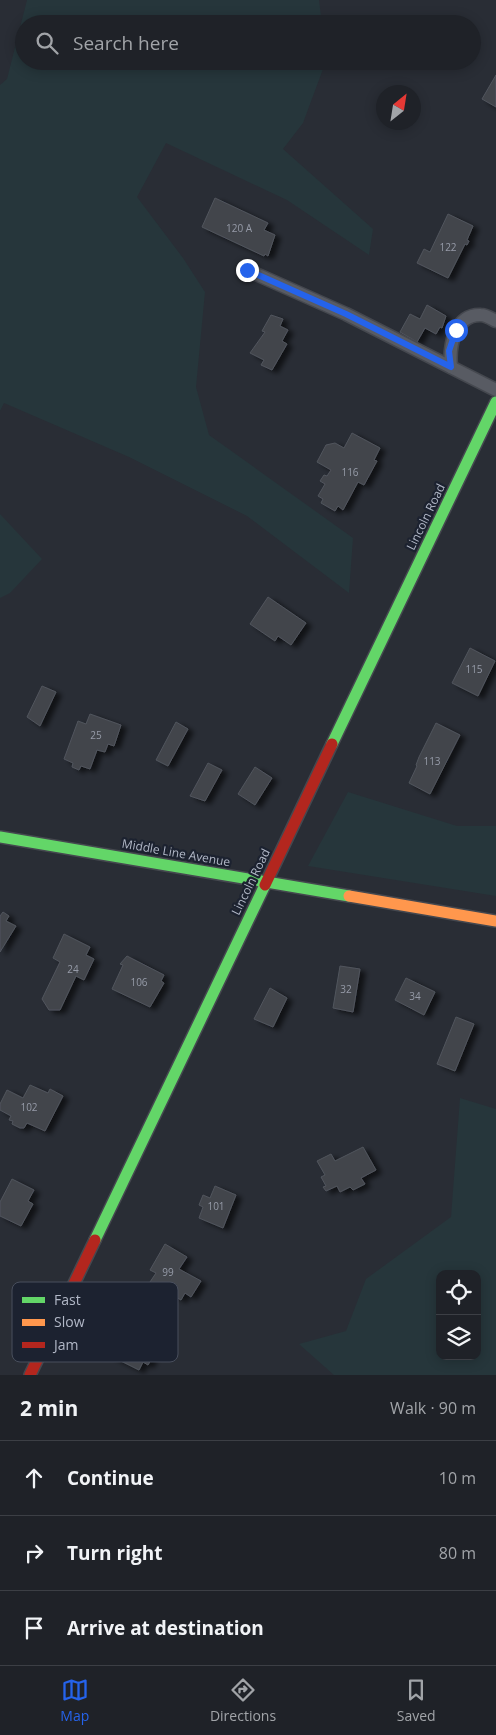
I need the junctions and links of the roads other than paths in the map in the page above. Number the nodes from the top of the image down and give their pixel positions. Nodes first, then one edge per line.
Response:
1 (247, 270) dead end
2 (496, 321) edge
3 (451, 367) junction
4 (496, 390) edge
5 (496, 402) edge
6 (0, 837) edge
7 (266, 882) junction
8 (496, 921) edge
9 (75, 1282) edge
10 (36, 1362) edge
11 (30, 1375) edge

1 - 3 lane
2 - 3 lane
3 - 4 lane
5 - 7 street, Lincoln Road
6 - 7 street, Middle Line Avenue
7 - 8 street, Middle Line Avenue
7 - 9 street, Lincoln Road
10 - 11 street, Lincoln Road

